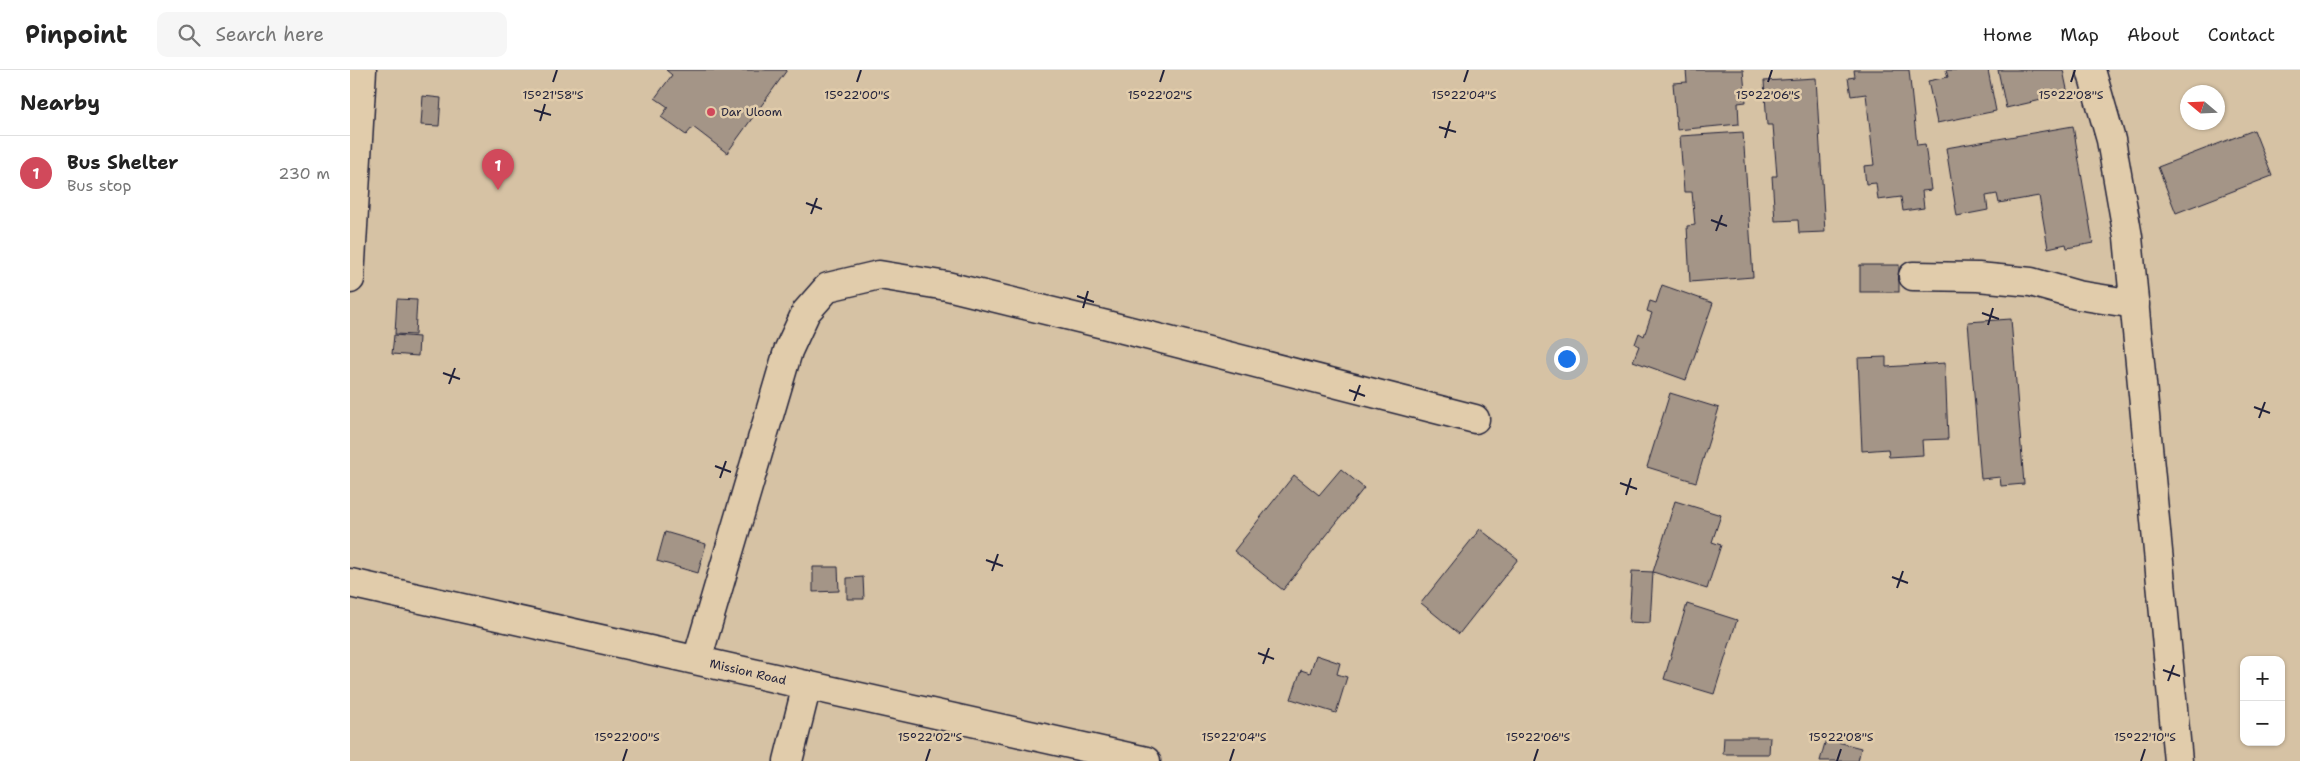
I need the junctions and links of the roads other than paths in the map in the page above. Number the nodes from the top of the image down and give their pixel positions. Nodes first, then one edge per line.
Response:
1 (362, 70) edge
2 (2091, 70) edge
3 (1912, 276) dead end
4 (350, 279) edge
5 (2135, 304) junction
6 (1476, 419) dead end
7 (350, 583) edge
8 (697, 660) junction
9 (807, 685) junction
10 (788, 761) edge
11 (1146, 761) edge
12 (2178, 761) edge

1 - 4 main road
2 - 5 main road
3 - 5 main road
5 - 12 main road
6 - 8 main road
7 - 8 main road, Mission Road
8 - 9 main road, Mission Road
9 - 10 main road
9 - 11 main road, Mission Road

